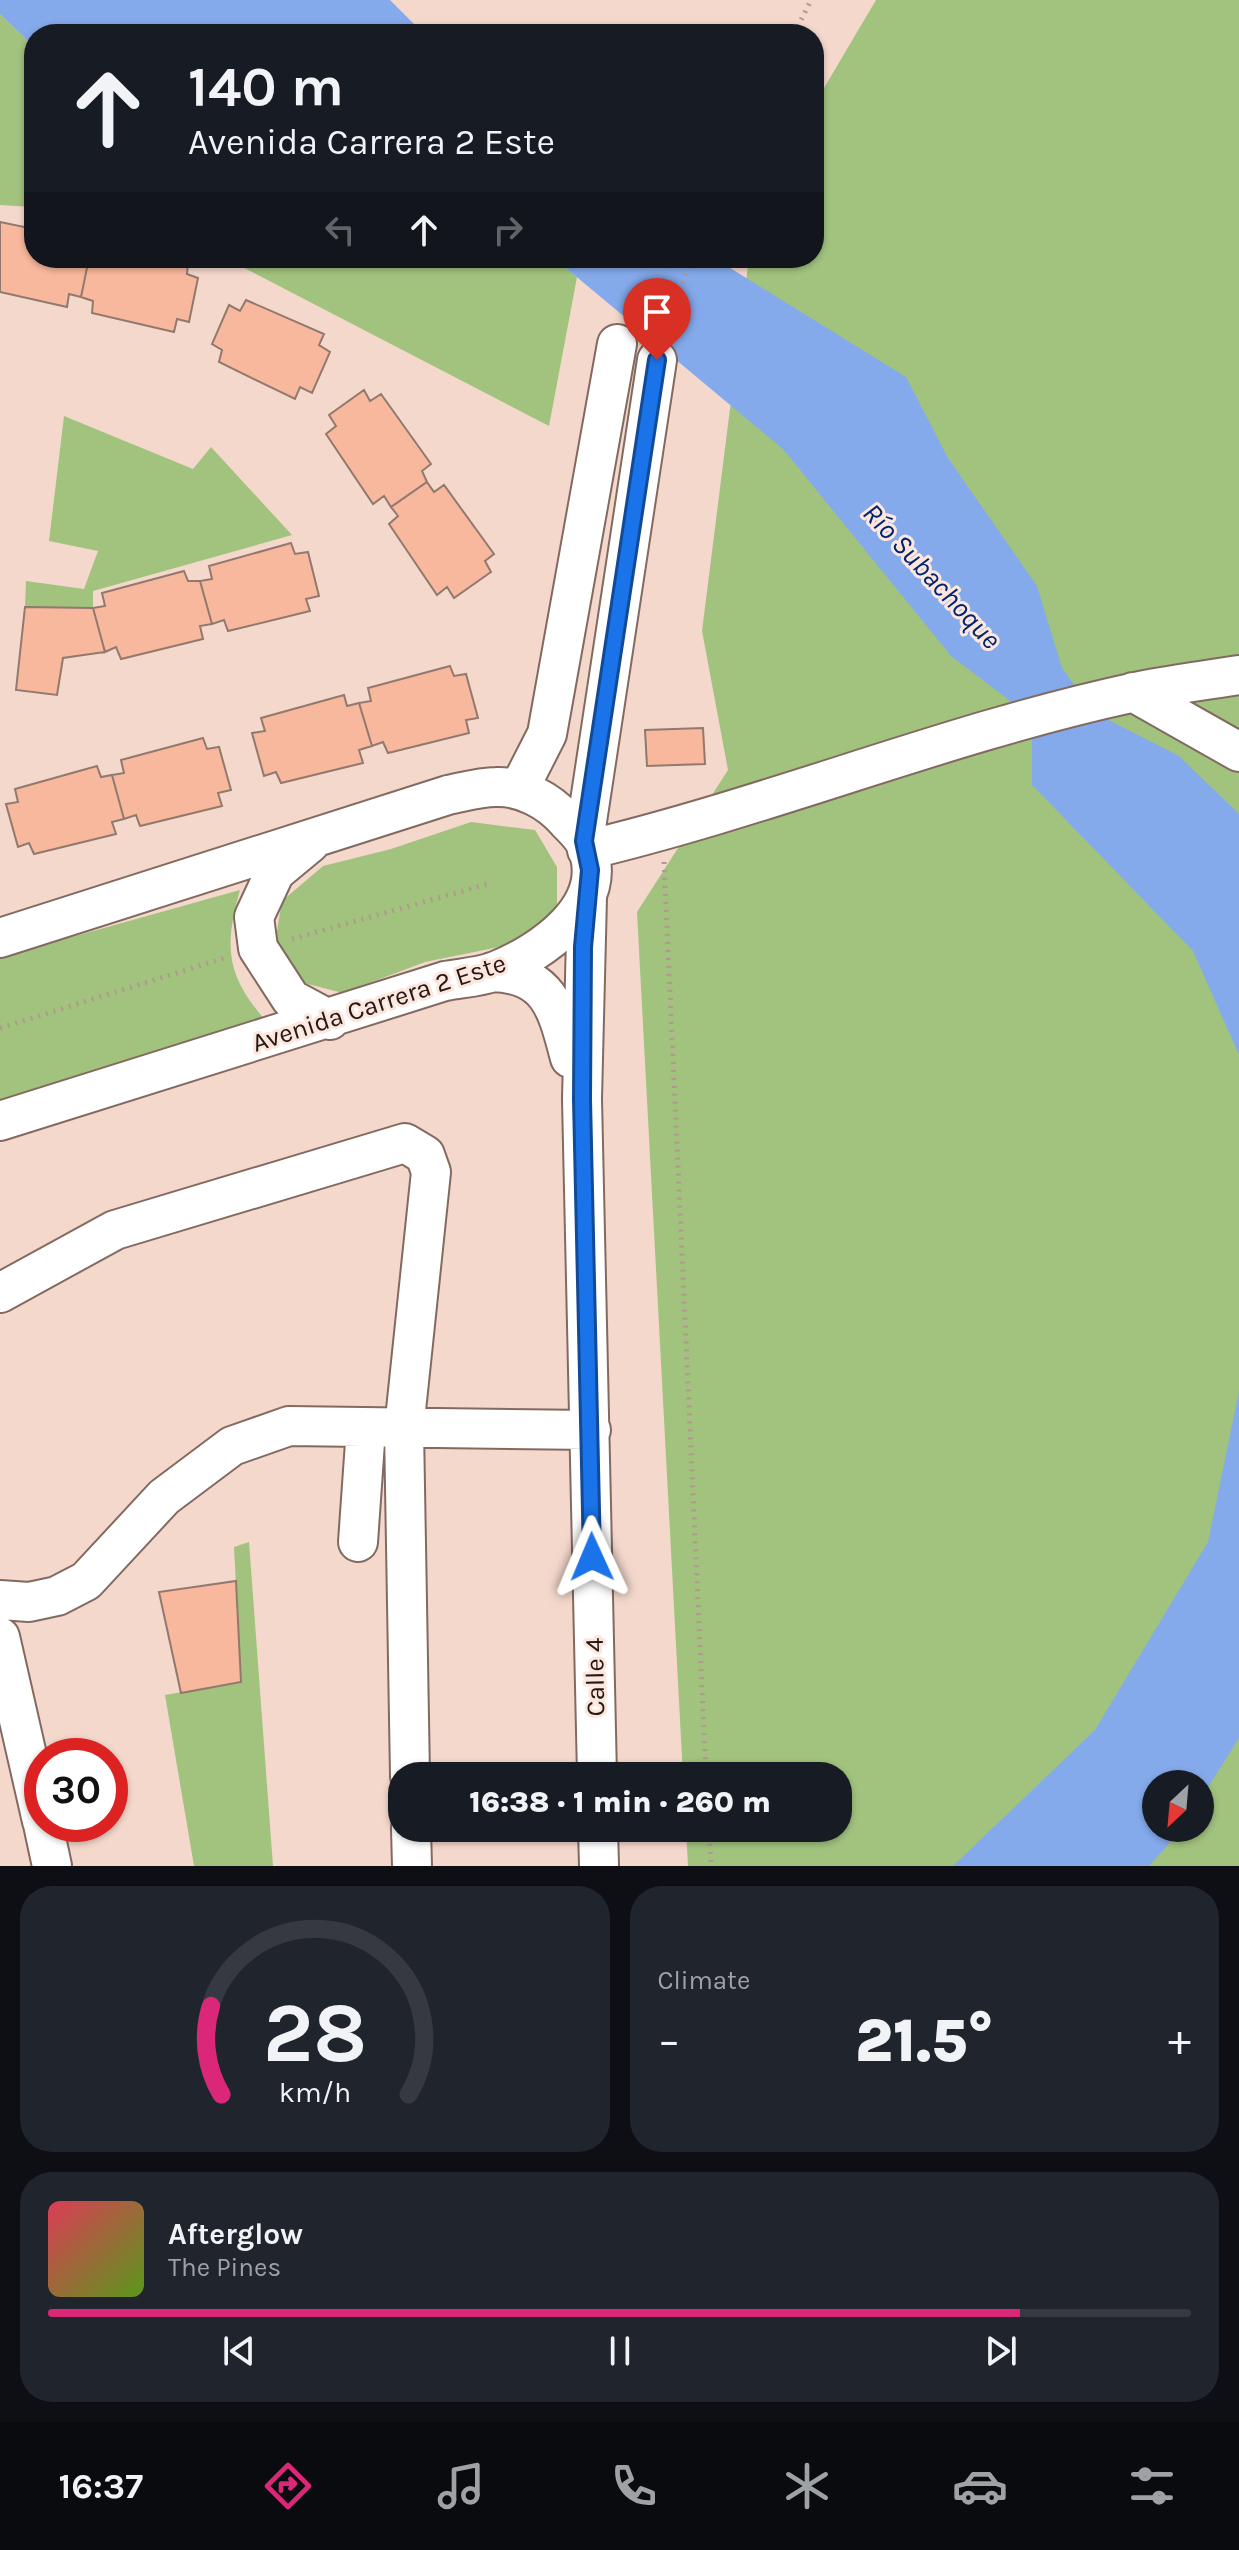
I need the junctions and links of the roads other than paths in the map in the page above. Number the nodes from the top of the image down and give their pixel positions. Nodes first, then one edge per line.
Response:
1 (617, 344) dead end
2 (657, 360) road end
3 (1239, 675) edge
4 (1123, 694) junction
5 (1239, 752) edge
6 (519, 789) junction
7 (318, 837) junction
8 (586, 845) junction
9 (587, 897) junction
10 (0, 938) edge
11 (492, 972) junction
12 (330, 1020) junction
13 (582, 1099) junction
14 (0, 1121) edge
15 (0, 1293) edge
16 (366, 1428) junction
17 (404, 1429) junction
18 (591, 1430) junction
19 (358, 1542) dead end
20 (0, 1600) edge
21 (0, 1637) edge
22 (24, 1743) edge
23 (410, 1762) edge
24 (597, 1762) edge
25 (46, 1842) edge
26 (411, 1842) edge
27 (598, 1842) edge
28 (52, 1866) edge
29 (412, 1866) edge
30 (599, 1866) edge

1 - 6 street
2 - 8 street
3 - 4 street
4 - 5 street
4 - 8 street
6 - 7 street
6 - 8 street
7 - 10 street
7 - 12 street
8 - 9 street
9 - 11 street, Avenida Carrera 2 Este
9 - 13 street, Calle 4
11 - 12 street, Avenida Carrera 2 Este
11 - 13 street, Calle 4
12 - 14 street, Avenida Carrera 2 Este
13 - 18 street, Calle 4
15 - 17 street
16 - 17 street
16 - 19 street
16 - 20 street
17 - 18 street
17 - 23 street
18 - 24 street, Calle 4
21 - 22 street
25 - 28 street
26 - 29 street
27 - 30 street

